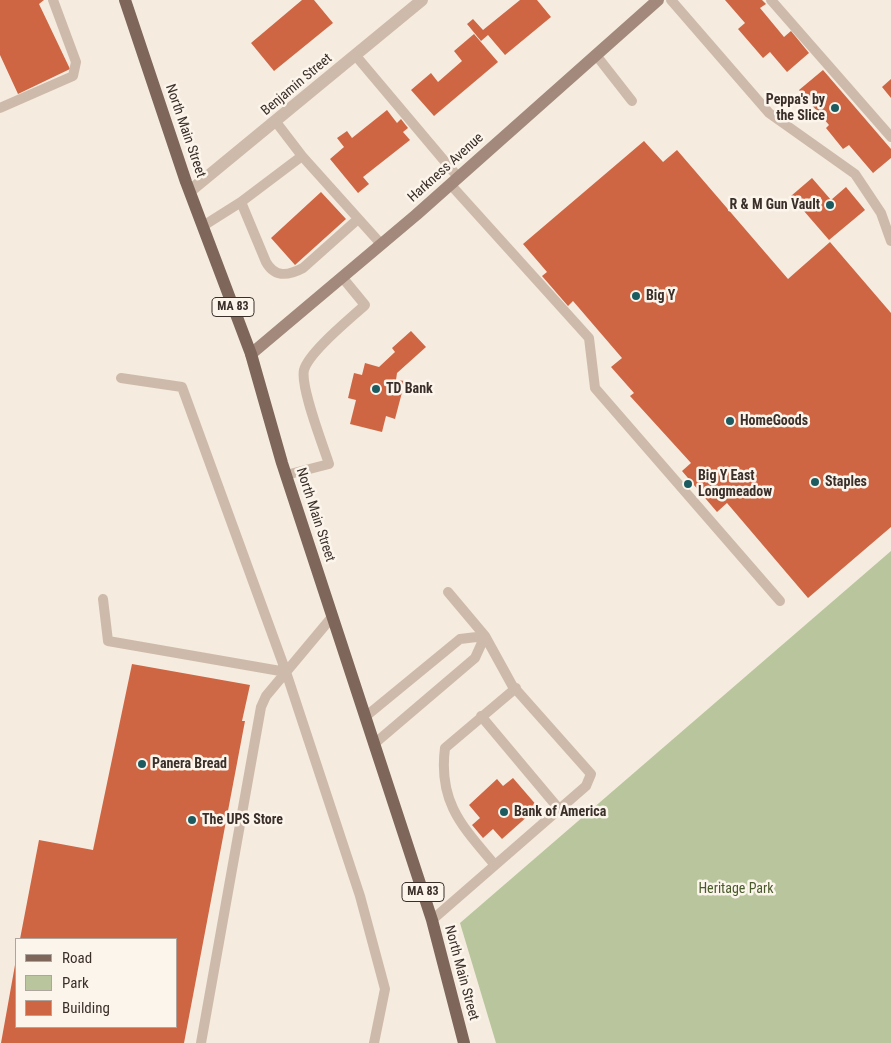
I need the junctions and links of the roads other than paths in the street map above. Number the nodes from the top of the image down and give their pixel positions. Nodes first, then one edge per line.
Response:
1 (53, 0) edge
2 (125, 0) edge
3 (422, 0) edge
4 (658, 0) edge
5 (671, 0) edge
6 (771, 0) edge
7 (596, 54) junction
8 (356, 56) junction
9 (632, 100) dead end
10 (0, 108) edge
11 (276, 122) junction
12 (891, 137) edge
13 (302, 156) junction
14 (454, 180) junction
15 (190, 191) junction
16 (241, 202) junction
17 (358, 219) junction
18 (203, 226) junction
19 (891, 241) edge
20 (381, 244) junction
21 (342, 277) junction
22 (251, 354) junction
23 (122, 378) dead end
24 (286, 475) junction
25 (448, 592) dead end
26 (103, 599) dead end
27 (780, 600) dead end
28 (332, 617) junction
29 (485, 636) junction
30 (286, 672) junction
31 (516, 688) junction
32 (481, 716) junction
33 (366, 717) junction
34 (374, 744) junction
35 (559, 809) junction
36 (494, 864) junction
37 (432, 920) junction
38 (201, 1043) edge
39 (374, 1043) edge
40 (464, 1043) edge

1 - 10 lane
2 - 15 main road, North Main Street / MA 83
3 - 8 street, Benjamin Street
4 - 7 main road, Harkness Avenue
5 - 19 lane
6 - 12 lane
7 - 9 lane
7 - 14 main road, Harkness Avenue
8 - 11 street, Benjamin Street
8 - 14 lane
11 - 13 lane
11 - 15 street, Benjamin Street
13 - 16 lane
13 - 17 lane
14 - 20 main road, Harkness Avenue
14 - 27 lane
15 - 18 main road, North Main Street / MA 83
16 - 17 lane
16 - 18 lane
17 - 20 lane
18 - 22 main road, North Main Street / MA 83
20 - 21 main road, Harkness Avenue
21 - 22 main road, Harkness Avenue
21 - 24 lane
22 - 24 main road, North Main Street / MA 83
23 - 30 lane
24 - 28 main road, North Main Street / MA 83
25 - 29 lane
26 - 30 lane
28 - 30 lane
28 - 33 main road, North Main Street / MA 83
29 - 31 lane
29 - 33 lane
29 - 34 lane
30 - 38 lane
30 - 39 lane
31 - 32 lane
31 - 35 lane
32 - 35 lane
32 - 36 lane
33 - 34 main road, North Main Street / MA 83
34 - 37 main road, North Main Street / MA 83
35 - 36 lane
36 - 37 lane
37 - 40 main road, North Main Street / MA 83

